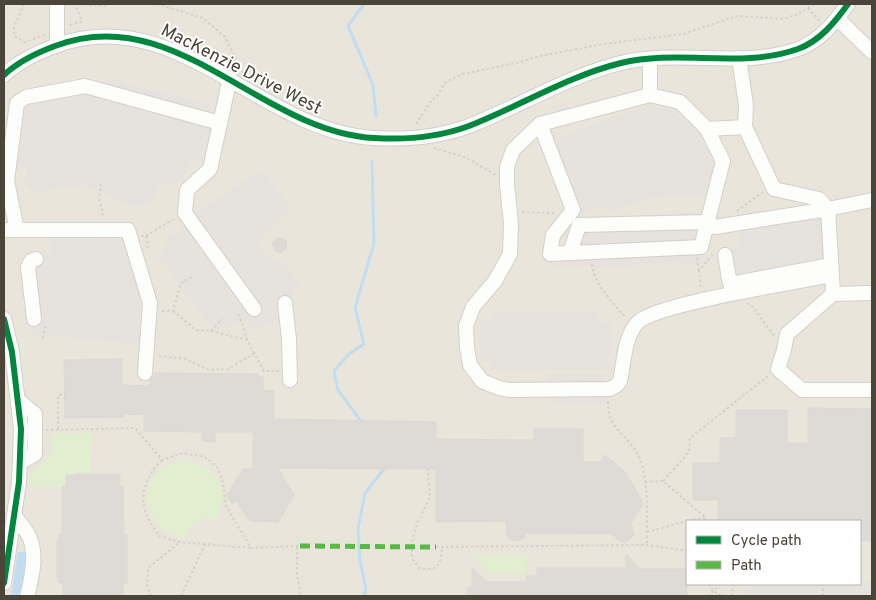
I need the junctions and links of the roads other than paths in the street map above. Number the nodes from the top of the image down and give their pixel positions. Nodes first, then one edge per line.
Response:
1 (57, 4) edge
2 (844, 8) edge
3 (57, 45) junction
4 (872, 52) edge
5 (739, 58) junction
6 (650, 60) junction
7 (4, 75) edge
8 (230, 78) junction
9 (650, 95) junction
10 (220, 123) junction
11 (540, 124) junction
12 (745, 127) junction
13 (707, 129) junction
14 (872, 200) edge
15 (828, 209) junction
16 (708, 222) junction
17 (10, 230) edge
18 (721, 252) road end
19 (570, 253) junction
20 (36, 259) dead end
21 (832, 270) junction
22 (872, 292) edge
23 (833, 294) junction
24 (285, 303) dead end
25 (254, 309) dead end
26 (4, 319) edge
27 (40, 320) road end
28 (145, 373) dead end
29 (290, 375) road end
30 (872, 390) edge
31 (19, 401) junction
32 (20, 463) junction
33 (14, 515) junction
34 (4, 583) edge
35 (27, 596) edge

1 - 3 street
2 - 4 street
2 - 5 street, MacKenzie Drive West
3 - 7 street, MacKenzie Drive West
3 - 8 street, MacKenzie Drive West
5 - 6 street, MacKenzie Drive West
5 - 12 street
6 - 8 street, MacKenzie Drive West
6 - 9 street
8 - 10 street
9 - 11 street
9 - 13 street
10 - 17 street
10 - 25 street
11 - 19 street
11 - 21 street
12 - 13 street
12 - 15 street
13 - 16 street
14 - 15 street
15 - 16 street
15 - 21 street
16 - 19 street
16 - 19 street
17 - 28 street
18 - 21 street
20 - 27 street
21 - 23 street
22 - 23 street
23 - 30 street
24 - 29 street
26 - 31 street
31 - 32 street
31 - 32 street
32 - 33 street
33 - 34 street
33 - 35 street

